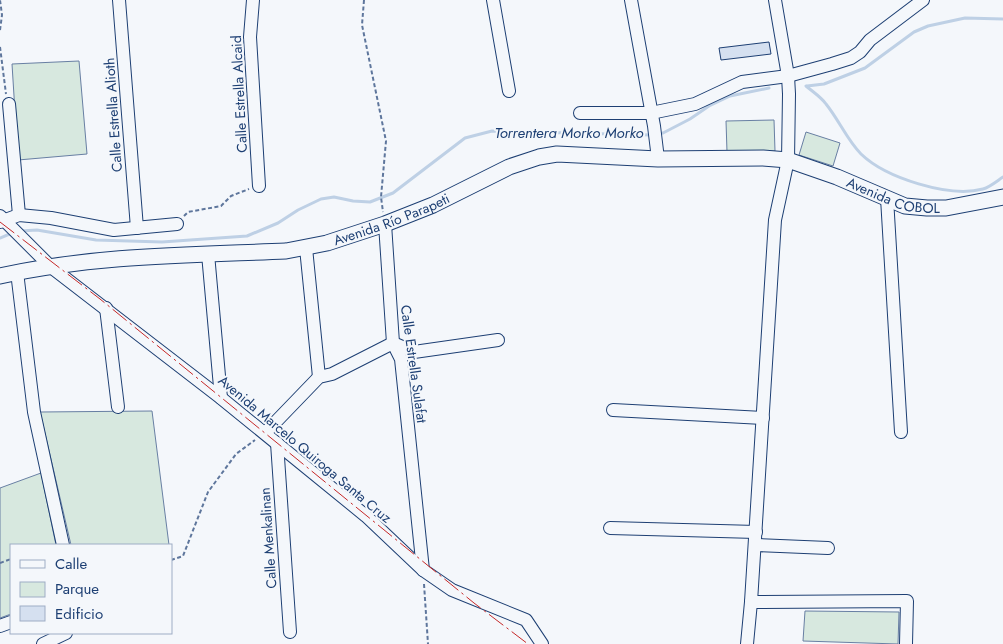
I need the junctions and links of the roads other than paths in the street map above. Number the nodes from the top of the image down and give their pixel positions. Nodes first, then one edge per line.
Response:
1 (119, 0) edge
2 (253, 0) edge
3 (493, 0) edge
4 (631, 0) edge
5 (775, 0) edge
6 (923, 0) edge
7 (788, 76) junction
8 (509, 91) dead end
9 (9, 104) road end
10 (580, 113) dead end
11 (651, 113) junction
12 (658, 159) junction
13 (788, 160) junction
14 (260, 186) road end
15 (1003, 197) edge
16 (887, 198) junction
17 (19, 215) junction
18 (2, 219) edge
19 (177, 224) road end
20 (385, 224) junction
21 (137, 228) junction
22 (306, 248) junction
23 (208, 254) junction
24 (51, 267) junction
25 (17, 272) junction
26 (0, 276) edge
27 (106, 308) junction
28 (498, 340) dead end
29 (393, 343) junction
30 (319, 377) junction
31 (221, 398) junction
32 (118, 408) dead end
33 (613, 410) dead end
34 (763, 418) junction
35 (901, 432) dead end
36 (265, 433) junction
37 (277, 443) junction
38 (610, 528) dead end
39 (756, 532) junction
40 (63, 544) edge
41 (755, 545) junction
42 (828, 548) dead end
43 (423, 570) junction
44 (752, 602) junction
45 (290, 632) dead end
46 (64, 634) edge
47 (44, 644) edge
48 (542, 644) edge
49 (747, 644) edge
50 (906, 644) edge

1 - 21 street, Calle Estrella Alioth
2 - 14 street, Calle Estrella Alcaid
3 - 8 street
4 - 11 street
5 - 7 street
6 - 7 street
7 - 11 street
7 - 13 street
9 - 17 street
10 - 11 street
11 - 12 street
12 - 13 main road, Avenida Río Parapeti
12 - 20 main road, Avenida Río Parapeti
13 - 16 main road, Avenida COBOL
13 - 34 street
15 - 16 main road, Avenida COBOL
16 - 35 street
17 - 18 street
17 - 21 street
18 - 24 street
19 - 21 street
20 - 22 main road, Avenida Río Parapeti
20 - 29 street, Calle Estrella Sulafat
22 - 23 main road, Avenida Río Parapeti
22 - 30 street
23 - 24 main road, Avenida Río Parapeti
23 - 31 street
24 - 25 main road, Avenida Río Parapeti
24 - 27 street, Avenida Marcelo Quiroga Santa Cruz
25 - 26 main road, Avenida Río Parapeti
25 - 40 street
27 - 31 street, Avenida Marcelo Quiroga Santa Cruz
27 - 32 street
28 - 29 street
29 - 30 street
29 - 43 street, Calle Estrella Sulafat
30 - 36 street
31 - 36 street, Avenida Marcelo Quiroga Santa Cruz
33 - 34 street
34 - 39 street
36 - 37 street, Avenida Marcelo Quiroga Santa Cruz
37 - 43 street, Avenida Marcelo Quiroga Santa Cruz
37 - 45 street, Calle Menkalinan
38 - 39 street
39 - 41 street
41 - 42 street
41 - 44 street
43 - 48 street, Avenida Marcelo Quiroga Santa Cruz
44 - 49 street
44 - 50 street
46 - 47 street

